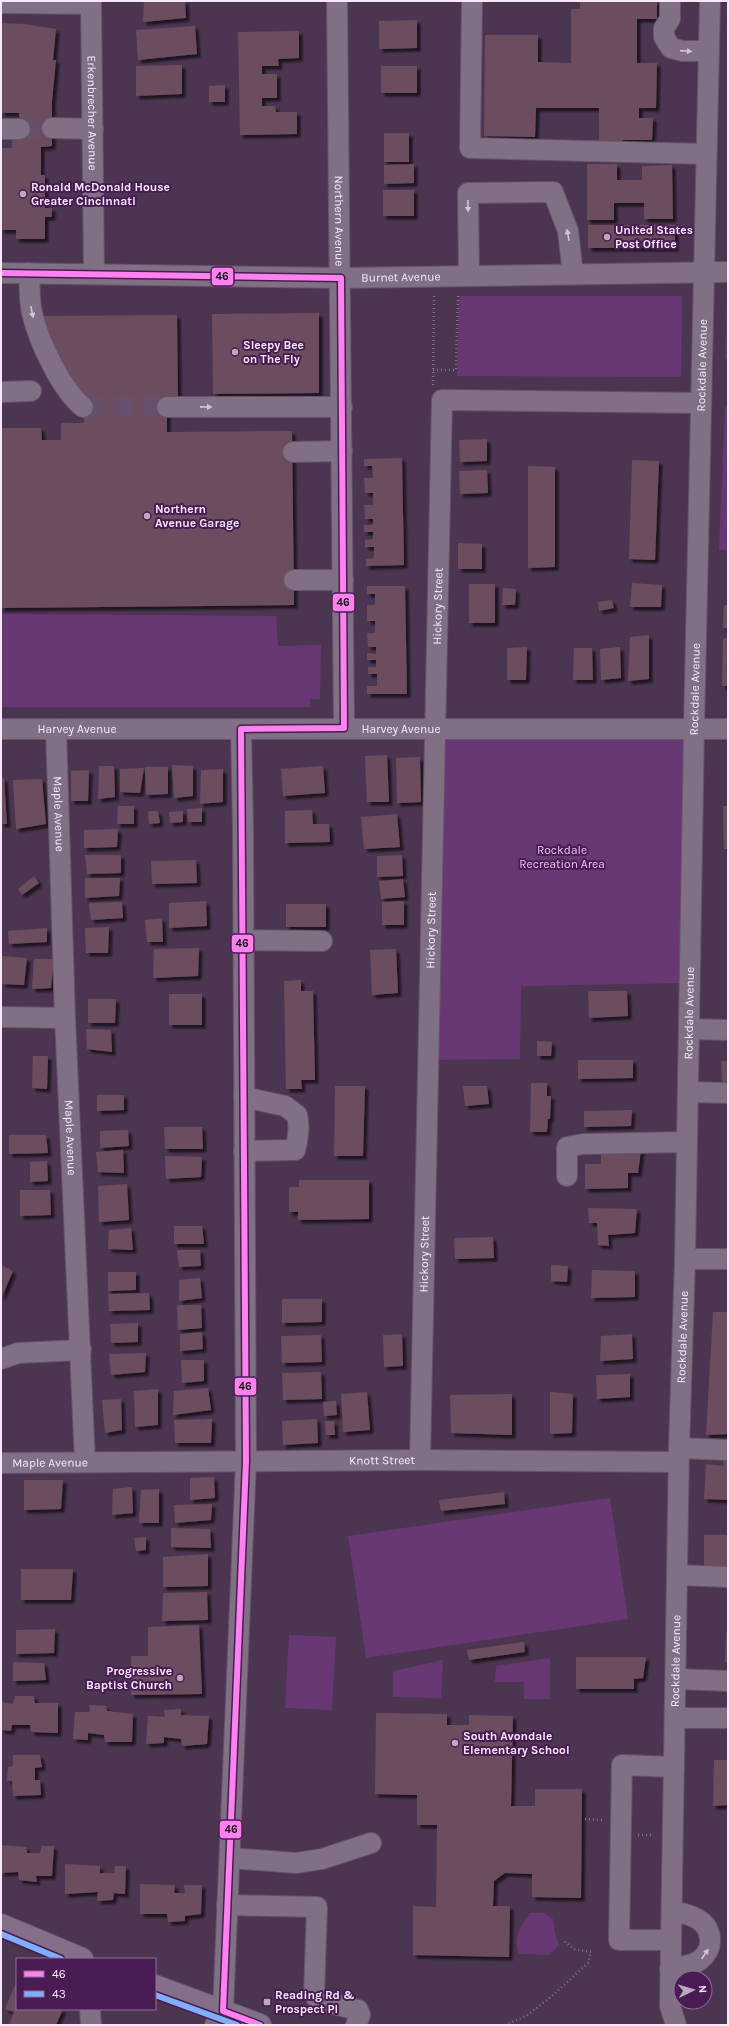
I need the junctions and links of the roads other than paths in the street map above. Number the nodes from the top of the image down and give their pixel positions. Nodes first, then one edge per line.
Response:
1 (337, 1) edge
2 (472, 1) edge
3 (670, 1) edge
4 (710, 1) edge
5 (92, 3) edge
6 (1, 4) edge
7 (709, 51) junction
8 (52, 128) tunnel mouth
9 (93, 129) junction
10 (706, 154) junction
11 (703, 272) junction
12 (728, 272) edge
13 (1, 273) edge
14 (29, 273) junction
15 (94, 273) junction
16 (573, 274) junction
17 (463, 275) junction
18 (341, 278) junction
19 (1, 392) edge
20 (31, 392) dead end
21 (700, 403) junction
22 (83, 407) dead end
23 (167, 407) tunnel mouth
24 (342, 408) junction
25 (342, 451) junction
26 (292, 452) dead end
27 (294, 580) dead end
28 (342, 580) junction
29 (344, 728) junction
30 (435, 728) junction
31 (694, 728) junction
32 (1, 729) edge
33 (56, 729) junction
34 (241, 729) junction
35 (728, 729) edge
36 (243, 940) junction
37 (322, 941) dead end
38 (1, 1017) edge
39 (65, 1018) junction
40 (689, 1029) junction
41 (728, 1030) edge
42 (688, 1092) junction
43 (728, 1092) edge
44 (244, 1097) junction
45 (687, 1142) junction
46 (244, 1151) junction
47 (567, 1176) dead end
48 (685, 1259) junction
49 (728, 1259) edge
50 (80, 1350) junction
51 (1, 1359) edge
52 (728, 1450) edge
53 (679, 1455) junction
54 (420, 1460) junction
55 (246, 1461) junction
56 (86, 1462) junction
57 (1, 1463) edge
58 (677, 1575) junction
59 (728, 1577) edge
60 (676, 1679) junction
61 (728, 1681) edge
62 (675, 1718) junction
63 (728, 1718) edge
64 (674, 1767) junction
65 (371, 1843) dead end
66 (230, 1858) junction
67 (227, 1906) junction
68 (672, 1911) junction
69 (1, 1925) edge
70 (671, 1940) junction
71 (80, 1958) edge
72 (670, 1969) junction
73 (156, 1986) edge
74 (90, 2010) edge
75 (219, 2018) edge
76 (91, 2025) edge
77 (260, 2025) edge
78 (356, 2025) edge
79 (676, 2025) edge

1 - 18 street, Northern Avenue
2 - 10 street
3 -> 7 street
4 - 7 street, Rockdale Avenue
5 - 6 street
5 - 9 street, Erkenbrecher Avenue
7 - 10 street, Rockdale Avenue
8 - 9 street
9 - 15 street, Erkenbrecher Avenue
10 - 11 street, Rockdale Avenue
11 - 12 street, Burnet Avenue
11 - 16 street, Burnet Avenue
11 - 21 street, Rockdale Avenue
13 - 14 street, Burnet Avenue
14 - 15 street, Burnet Avenue
14 -> 22 street
15 - 18 street, Burnet Avenue
16 - 17 street, Burnet Avenue
16 -> 17 street
17 - 18 street, Burnet Avenue
18 - 24 street, Northern Avenue
19 - 20 street
21 - 30 street, Hickory Street
21 - 31 street, Rockdale Avenue
23 -> 24 street
24 - 25 street, Northern Avenue
25 - 26 street
25 - 28 street, Northern Avenue
27 - 28 street
28 - 29 street, Northern Avenue
29 - 30 street, Harvey Avenue
29 - 34 street, Harvey Avenue
30 - 31 street, Harvey Avenue
30 - 54 street, Hickory Street
31 - 35 street, Harvey Avenue
31 - 40 street, Rockdale Avenue
32 - 33 street, Harvey Avenue
33 - 34 street, Harvey Avenue
33 - 39 street, Maple Avenue
34 - 36 street
36 - 37 street
36 - 44 street
38 - 39 street
39 - 50 street, Maple Avenue
40 - 41 street
40 - 42 street, Rockdale Avenue
42 - 43 street
42 - 45 street, Rockdale Avenue
44 - 46 street
44 - 46 street
45 - 47 street
45 - 48 street, Rockdale Avenue
46 - 55 street
48 - 49 street
48 - 53 street, Rockdale Avenue
50 - 51 street
50 - 56 street, Maple Avenue
52 - 53 street, Knott Street
53 - 54 street, Knott Street
53 - 58 street, Rockdale Avenue
54 - 55 street, Knott Street
55 - 56 street, Knott Street
55 - 66 street
56 - 57 street, Maple Avenue
58 - 59 street
58 - 60 street, Rockdale Avenue
60 - 61 street
60 - 62 street, Rockdale Avenue
62 - 63 street
62 - 64 street, Rockdale Avenue
64 - 68 street, Rockdale Avenue
64 - 70 street
65 - 66 street
66 - 67 street
67 - 75 street
67 - 78 street
68 - 70 street, Rockdale Avenue
72 -> 68 street
69 - 71 main road
70 - 72 street, Rockdale Avenue
72 - 79 street, Rockdale Avenue
73 - 75 main road
74 - 76 street
75 - 77 main road

